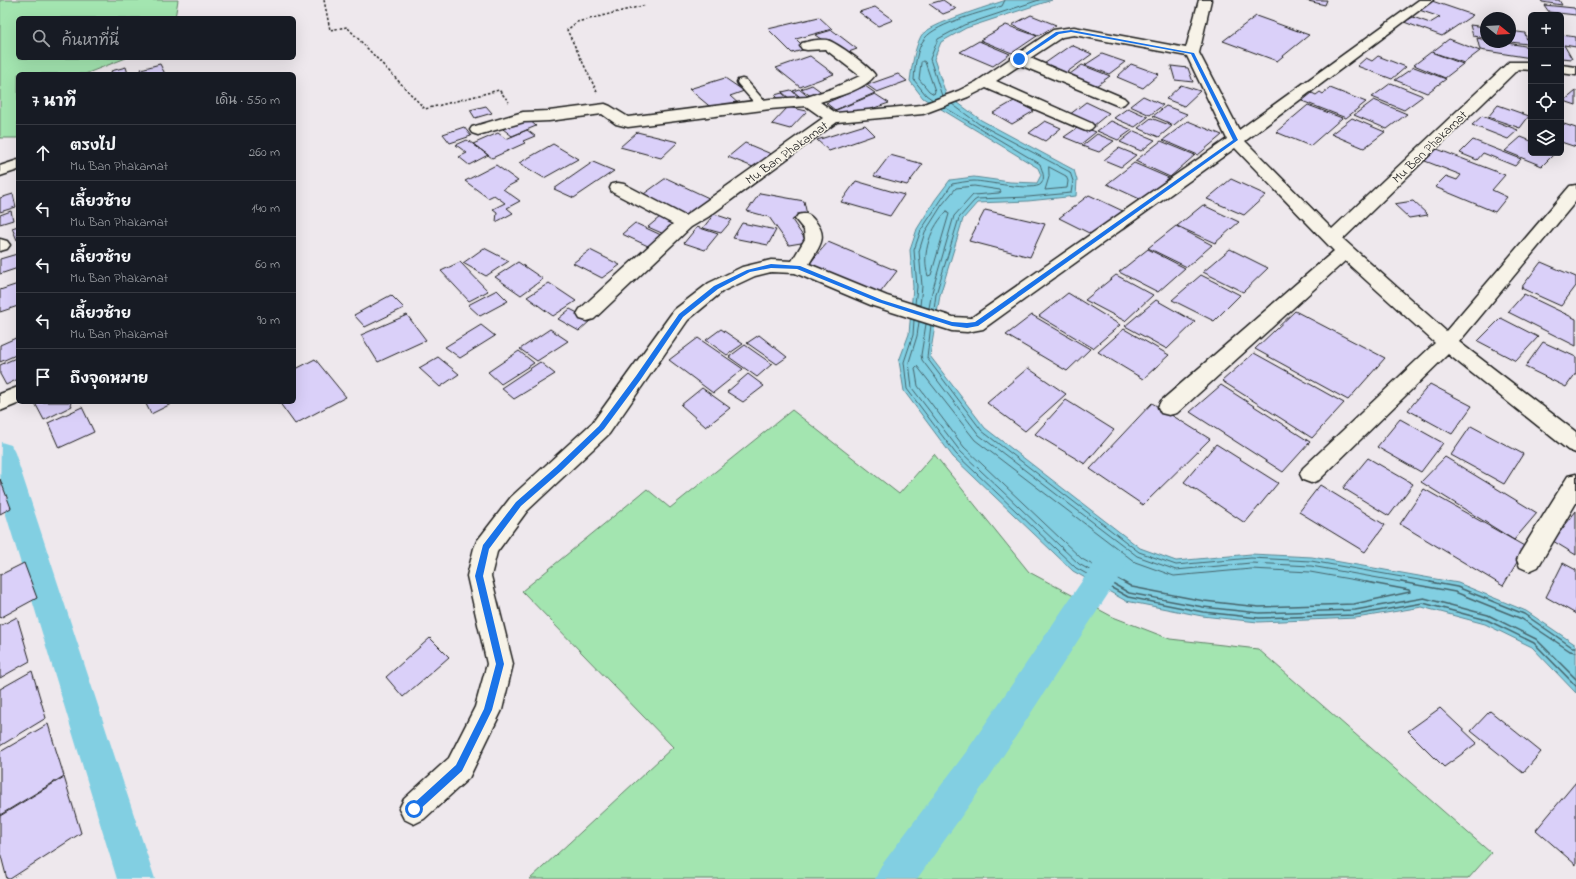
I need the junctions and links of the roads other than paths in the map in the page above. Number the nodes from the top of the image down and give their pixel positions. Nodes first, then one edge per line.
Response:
1 (1206, 0) edge
2 (1427, 0) edge
3 (807, 46) dead end
4 (1192, 53) junction
5 (1019, 59) junction
6 (1528, 66) edge
7 (1564, 70) edge
8 (1576, 71) edge
9 (742, 82) dead end
10 (985, 82) junction
11 (810, 101) junction
12 (1119, 101) dead end
13 (762, 105) junction
14 (832, 118) junction
15 (1086, 126) dead end
16 (478, 130) dead end
17 (1236, 140) junction
18 (16, 167) edge
19 (0, 171) edge
20 (618, 188) dead end
21 (1576, 190) edge
22 (804, 219) dead end
23 (685, 223) junction
24 (1338, 245) junction
25 (798, 267) junction
26 (587, 314) dead end
27 (1447, 343) junction
28 (16, 396) edge
29 (0, 403) edge
30 (1169, 407) dead end
31 (1576, 444) edge
32 (1311, 474) dead end
33 (1576, 483) edge
34 (1529, 560) dead end
35 (414, 809) dead end

1 - 4 street
2 - 17 street
3 - 11 street
4 - 5 street, Mu Ban Phakamat
4 - 17 street
5 - 10 street, Mu Ban Phakamat
5 - 12 street
6 - 24 street, Mu Ban Phakamat
7 - 8 street
9 - 13 lane
10 - 14 street, Mu Ban Phakamat
10 - 15 street
11 - 13 street
11 - 14 street
13 - 16 street
14 - 23 street, Mu Ban Phakamat
17 - 24 street
17 - 25 street
18 - 19 street
20 - 23 street
21 - 27 street
22 - 25 street
23 - 26 street, Mu Ban Phakamat
24 - 27 street
24 - 30 street, Mu Ban Phakamat
25 - 35 street
27 - 31 street
27 - 32 street
28 - 29 street
33 - 34 street

